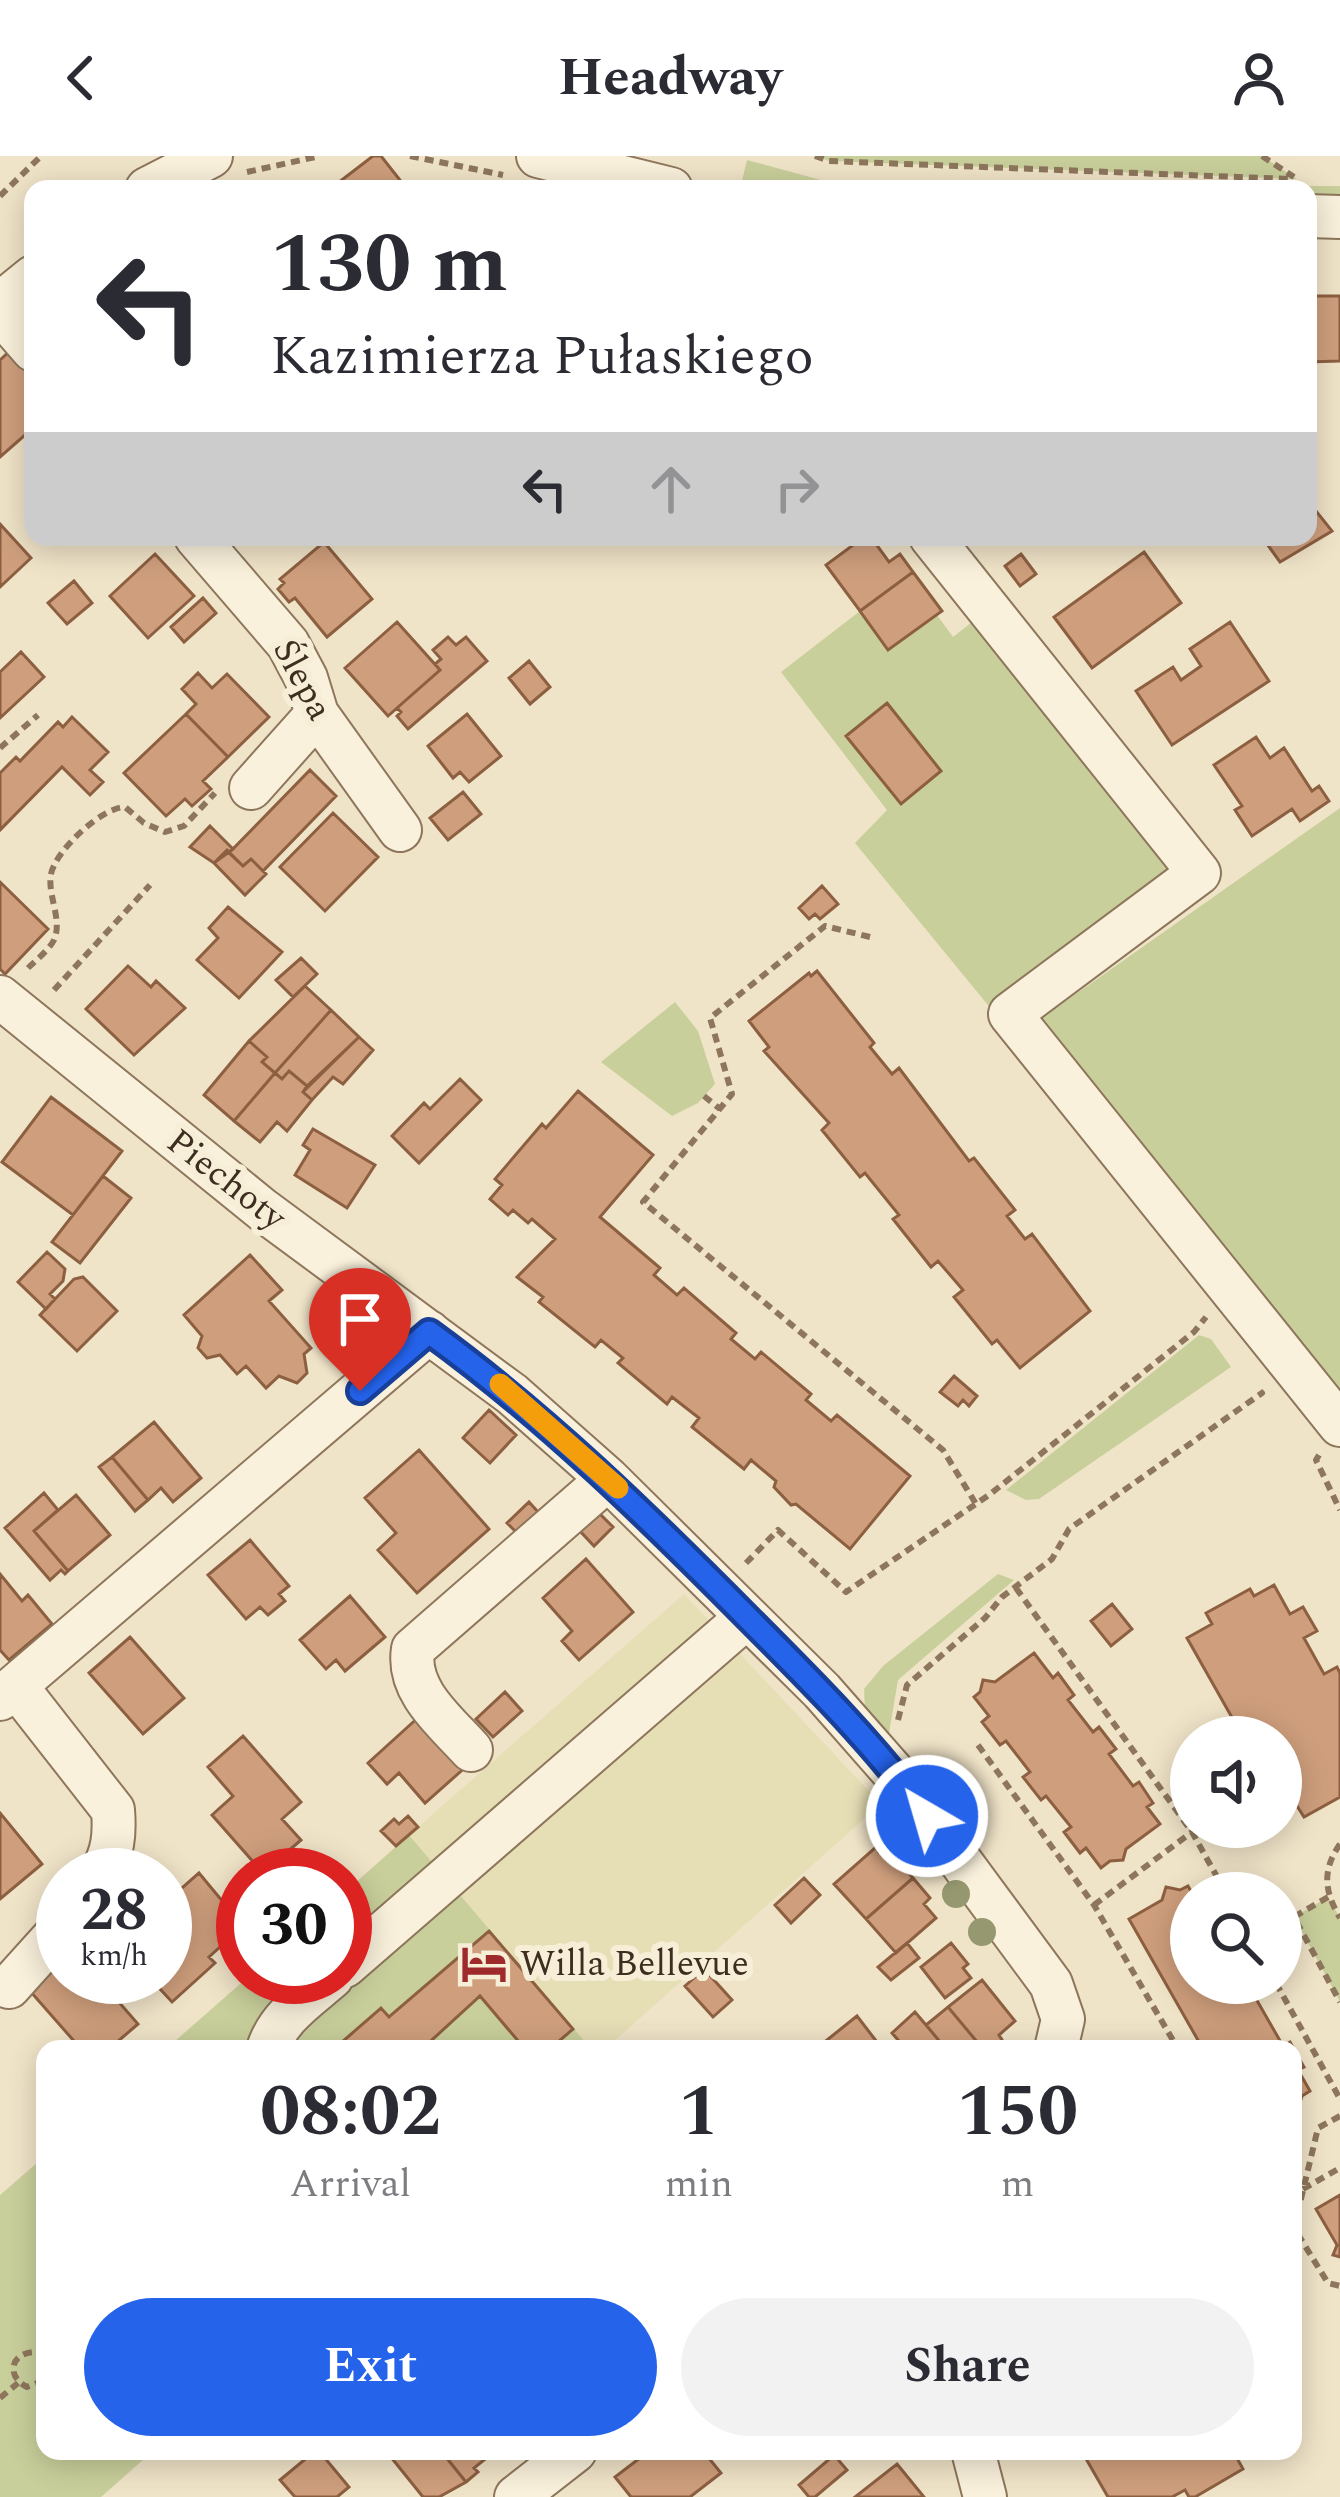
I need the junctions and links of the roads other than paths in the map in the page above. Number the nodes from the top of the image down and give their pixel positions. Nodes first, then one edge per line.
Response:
1 (224, 165) edge
2 (521, 165) edge
3 (176, 180) edge
4 (615, 180) edge
5 (24, 285) edge
6 (0, 308) edge
7 (24, 339) edge
8 (204, 546) edge
9 (938, 546) edge
10 (317, 714) junction
11 (251, 788) road end
12 (400, 830) dead end
13 (9, 1004) edge
14 (429, 1332) junction
15 (1340, 1425) edge
16 (608, 1479) junction
17 (739, 1598) junction
18 (8, 1692) edge
19 (471, 1750) dead end
20 (112, 1848) edge
21 (372, 1941) edge
22 (36, 1958) edge
23 (9, 1987) dead end
24 (301, 2004) edge
25 (271, 2040) edge
26 (1058, 2040) edge
27 (563, 2460) edge
28 (975, 2460) edge
29 (516, 2497) edge
30 (985, 2497) edge

1 - 3 street
2 - 4 street
5 - 6 street
6 - 7 street
8 - 10 street, Ślepa
9 - 15 street
10 - 11 street
10 - 12 street, Ślepa
13 - 14 street, Piechoty
14 - 16 street, Piechoty
14 - 18 street
16 - 17 street, Piechoty
16 - 19 street
17 - 21 street
17 - 26 street, Piechoty
18 - 20 street
22 - 23 street
24 - 25 street
27 - 29 street
28 - 30 street

